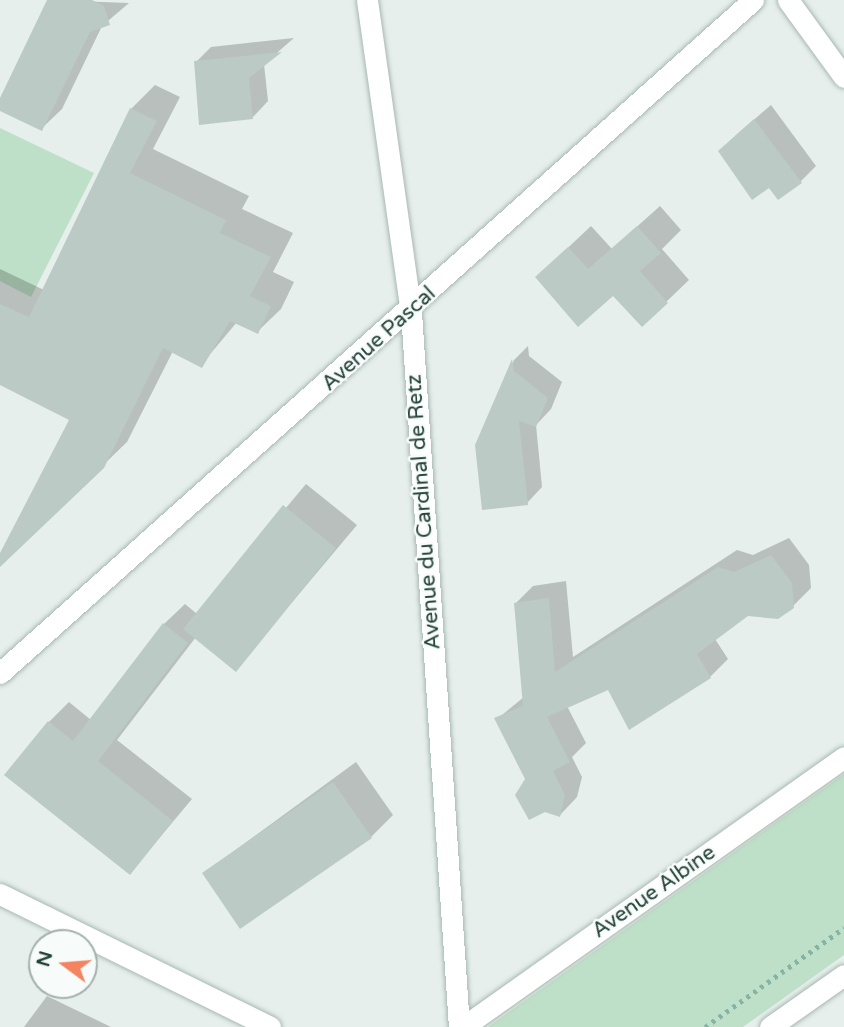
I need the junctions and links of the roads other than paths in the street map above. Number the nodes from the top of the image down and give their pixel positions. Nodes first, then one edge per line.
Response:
1 (367, 0) edge
2 (753, 0) edge
3 (789, 0) edge
4 (844, 78) edge
5 (411, 312) junction
6 (0, 673) edge
7 (844, 757) edge
8 (0, 894) edge
9 (844, 975) edge
10 (270, 1027) edge
11 (461, 1027) edge
12 (770, 1027) edge

1 - 5 street, Avenue du Cardinal de Retz
2 - 5 street, Avenue Pascal
3 - 4 street
5 - 6 street, Avenue Pascal
5 - 11 street, Avenue du Cardinal de Retz
7 - 11 street, Avenue Albine
8 - 10 street
9 - 12 street

